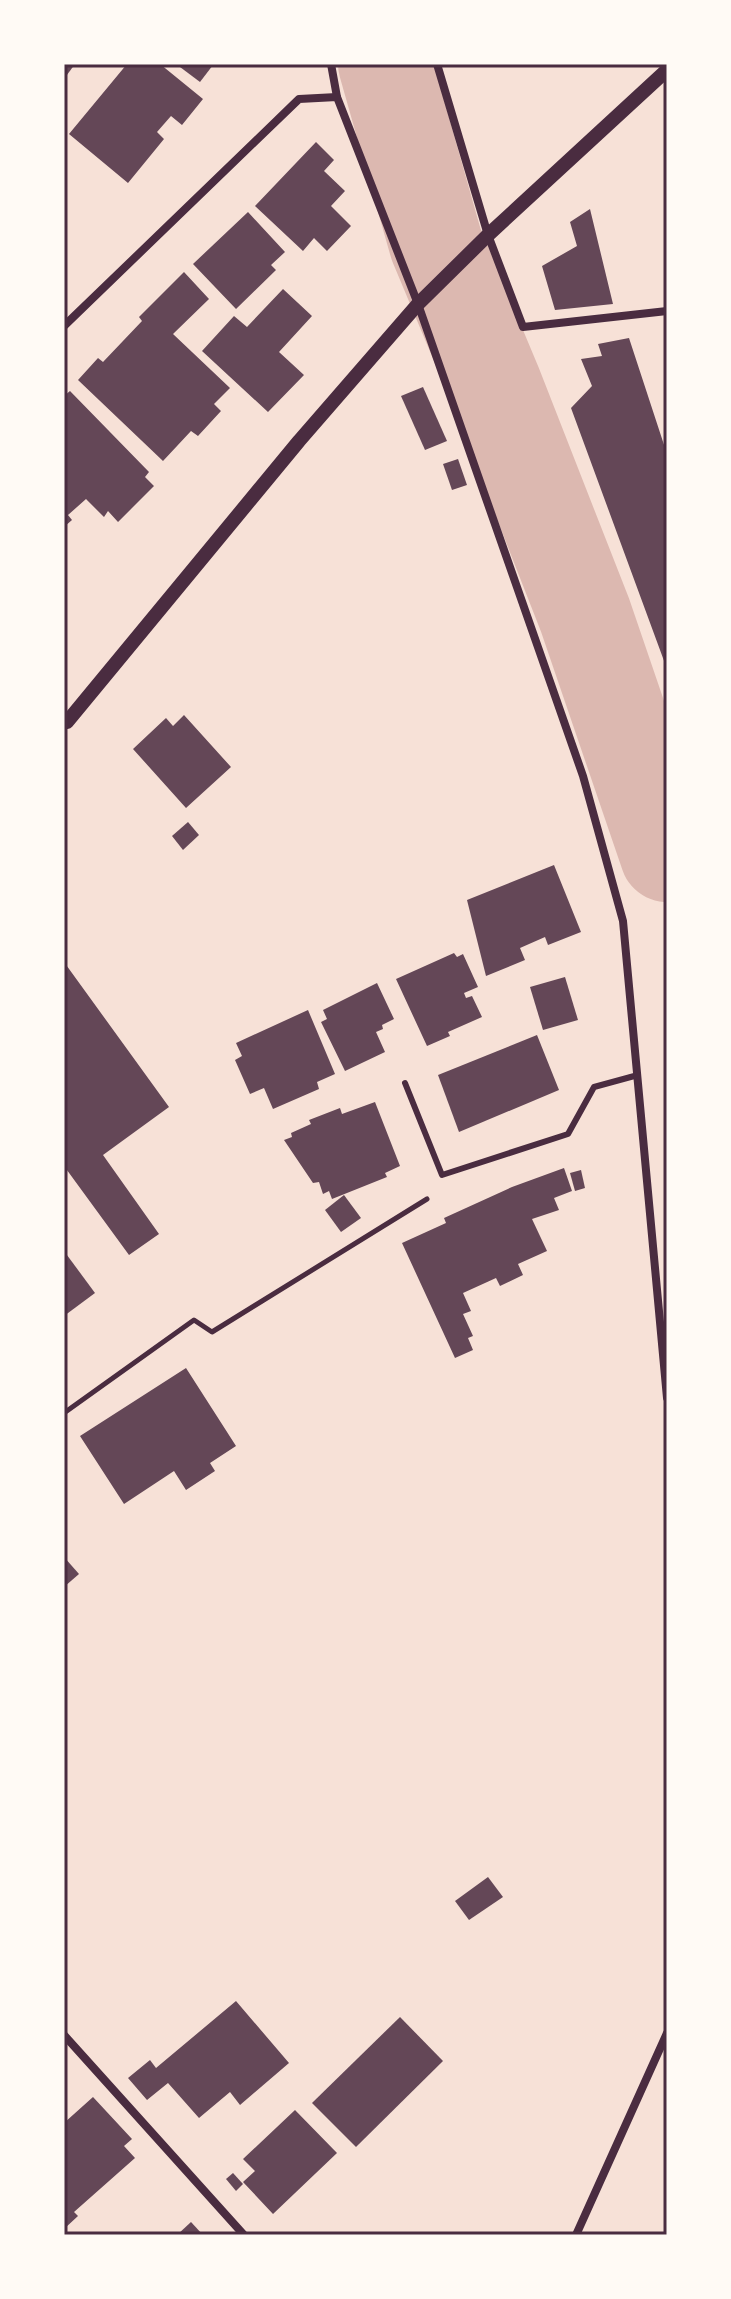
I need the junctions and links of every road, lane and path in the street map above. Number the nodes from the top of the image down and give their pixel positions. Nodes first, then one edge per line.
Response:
1 (331, 64) edge
2 (437, 64) edge
3 (667, 70) edge
4 (337, 97) junction
5 (488, 235) junction
6 (418, 304) junction
7 (667, 311) edge
8 (65, 324) edge
9 (66, 725) edge
10 (638, 1075) junction
11 (405, 1083) dead end
12 (442, 1175) junction
13 (667, 1398) edge
14 (64, 1413) edge
15 (667, 2033) edge
16 (64, 2035) edge
17 (244, 2235) edge
18 (576, 2235) edge

1 - 4 street
2 - 5 street
3 - 5 street
4 - 6 street
4 - 8 street
5 - 6 street
5 - 7 street
6 - 9 street
6 - 10 street
10 - 12 lane
10 - 13 street
11 - 12 lane
12 - 14 path
15 - 18 street
16 - 17 street

